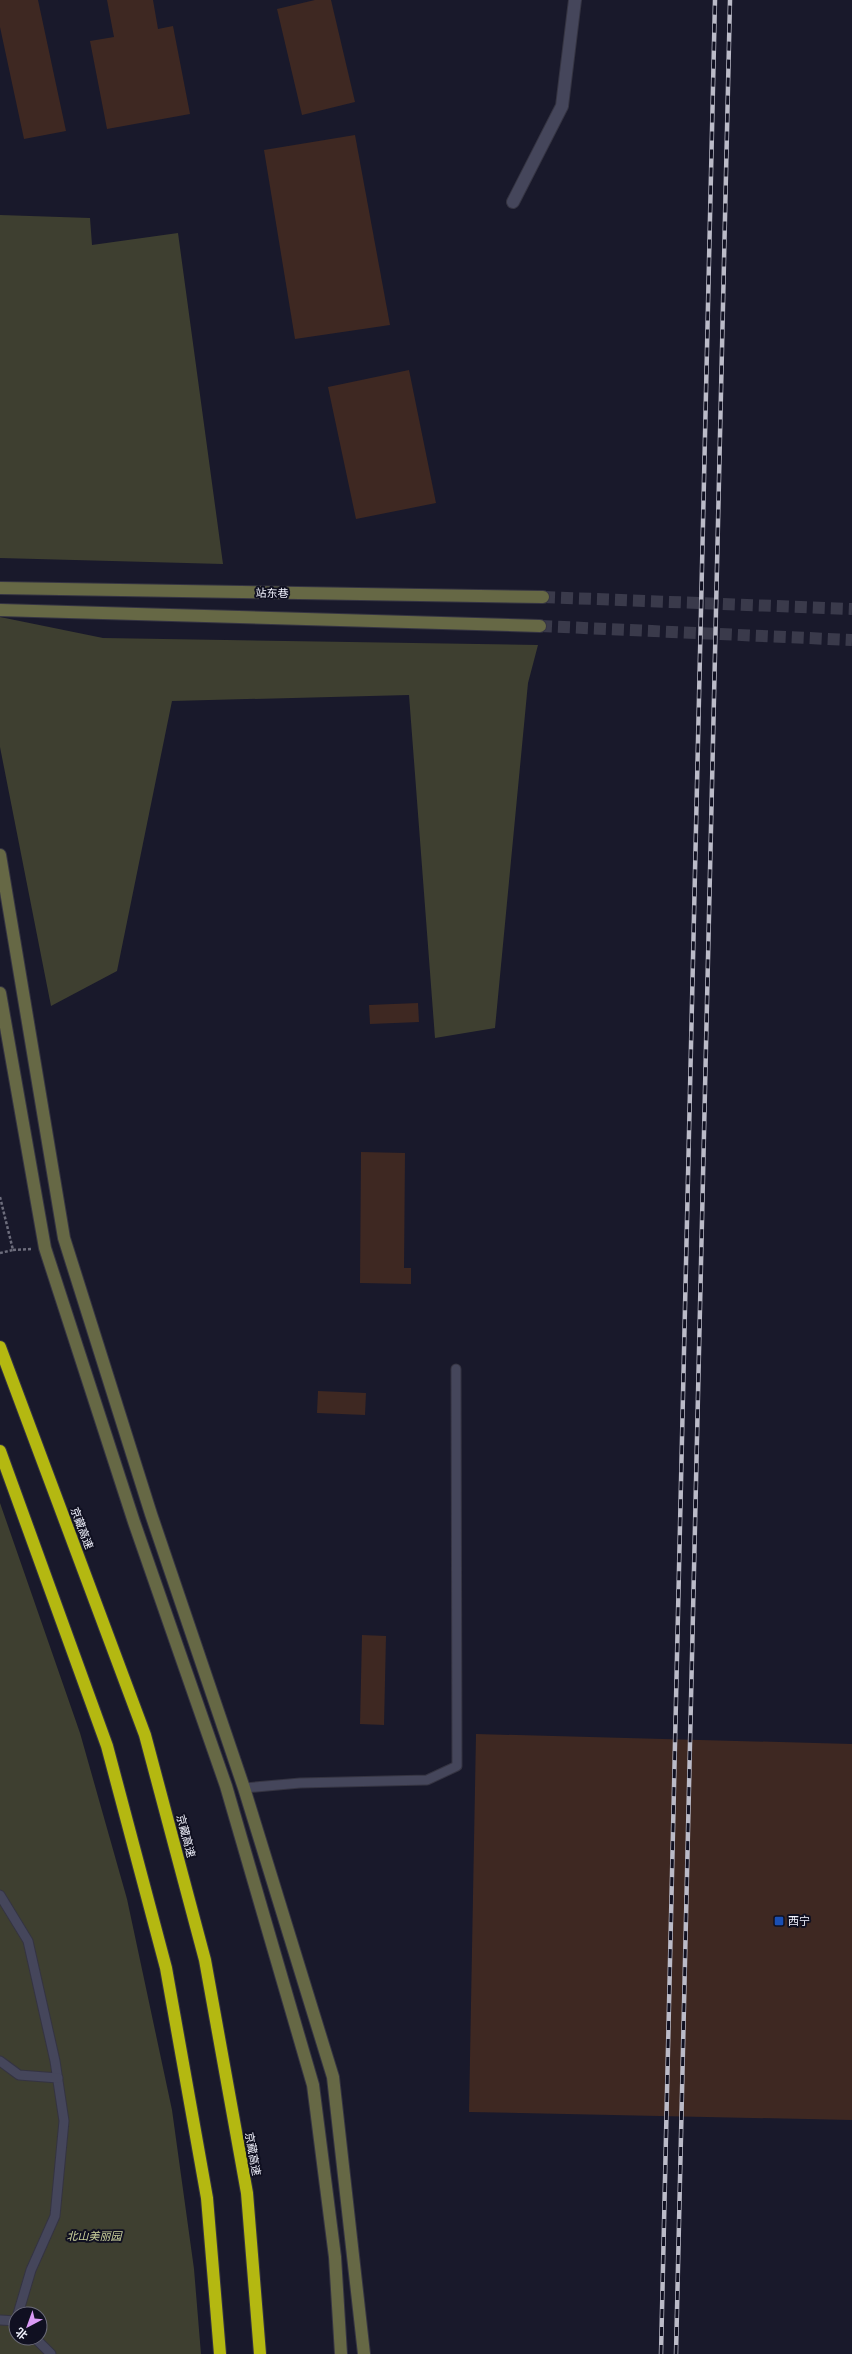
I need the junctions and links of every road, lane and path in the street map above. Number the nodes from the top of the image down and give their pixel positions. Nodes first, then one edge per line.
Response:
1 (575, 0) edge
2 (513, 202) dead end
3 (0, 588) edge
4 (543, 597) tunnel mouth
5 (0, 610) edge
6 (540, 626) tunnel mouth
7 (0, 855) edge
8 (0, 993) edge
9 (0, 1197) edge
10 (0, 1253) edge
11 (0, 1347) edge
12 (456, 1369) dead end
13 (0, 1451) edge
14 (244, 1788) junction
15 (0, 1895) edge
16 (0, 2061) edge
17 (58, 2078) junction
18 (21, 2306) edge
19 (43, 2346) edge
20 (51, 2354) edge
21 (220, 2354) edge
22 (260, 2354) edge
23 (341, 2354) edge
24 (364, 2354) edge

1 - 2 street
3 - 4 main road, 站东巷
5 - 6 main road
7 - 14 main road
8 - 23 main road
9 - 10 path
11 - 22 highway, 京藏高速
12 - 14 lane
13 - 21 highway
14 - 24 main road
15 - 17 lane
16 - 17 lane
17 - 18 lane
19 - 20 lane

